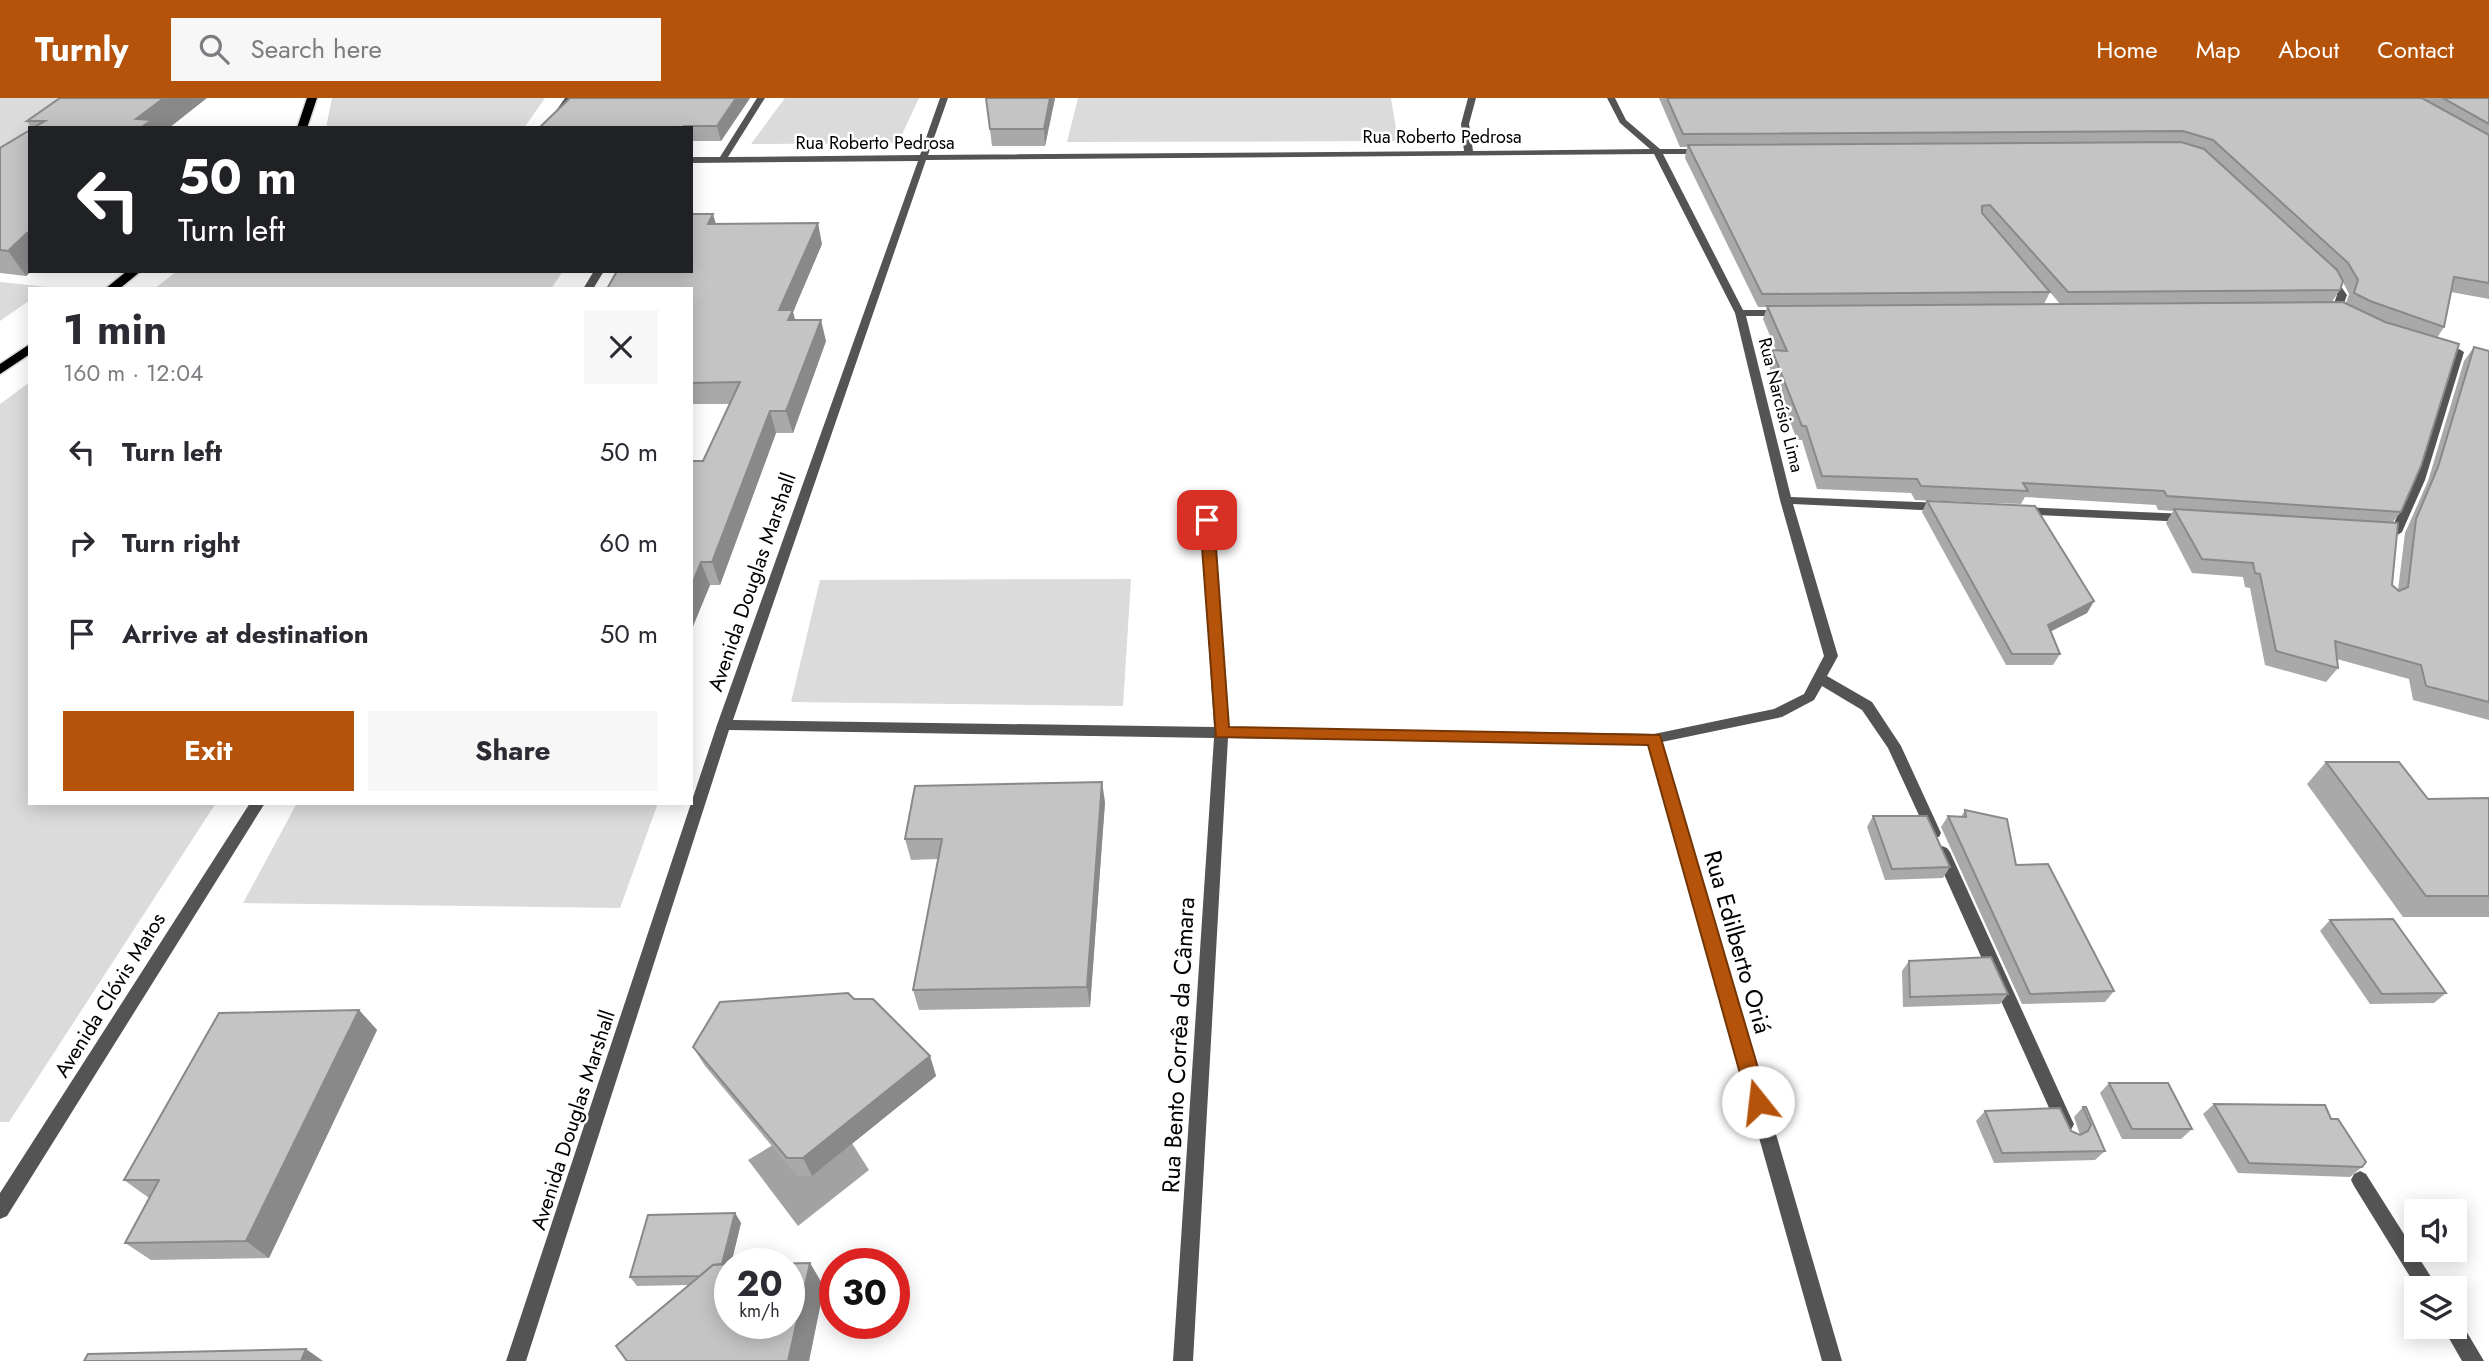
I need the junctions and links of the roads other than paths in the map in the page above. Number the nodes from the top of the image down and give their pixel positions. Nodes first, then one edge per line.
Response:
1 (312, 98) edge
2 (569, 98) edge
3 (761, 98) edge
4 (944, 98) edge
5 (1472, 98) edge
6 (1611, 98) edge
7 (303, 126) edge
8 (549, 126) edge
9 (1657, 151) junction
10 (1711, 151) edge
11 (1469, 153) junction
12 (923, 159) junction
13 (693, 160) edge
14 (722, 160) junction
15 (132, 273) edge
16 (2326, 273) edge
17 (114, 287) edge
18 (2324, 309) edge
19 (2337, 309) junction
20 (1740, 313) junction
21 (1795, 313) edge
22 (2348, 317) edge
23 (2446, 348) edge
24 (28, 349) edge
25 (0, 370) edge
26 (1205, 494) dead end
27 (1786, 500) junction
28 (1962, 508) edge
29 (2003, 510) edge
30 (2206, 519) edge
31 (2369, 530) edge
32 (1821, 679) junction
33 (724, 725) junction
34 (1222, 732) junction
35 (1654, 739) junction
36 (257, 805) edge
37 (2070, 1134) edge
38 (2360, 1180) edge
39 (0, 1210) edge
40 (2420, 1276) edge
41 (2460, 1339) edge
42 (516, 1361) edge
43 (1183, 1361) edge
44 (1832, 1361) edge
45 (2474, 1361) edge

1 - 7 main road
2 - 8 street
3 - 14 street
4 - 12 street, Avenida Douglas Marshall
5 - 11 street
6 - 9 street
9 - 10 street, Rua Roberto Pedrosa
9 - 11 street, Rua Roberto Pedrosa
9 - 20 street, Rua Narcísio Lima
11 - 12 street, Rua Roberto Pedrosa
12 - 14 street, Rua Roberto Pedrosa
12 - 33 street, Avenida Douglas Marshall
13 - 14 street, Rua Roberto Pedrosa
15 - 17 main road
16 - 19 street
18 - 19 street
19 - 22 street
20 - 21 street
20 - 27 street, Rua Narcísio Lima
23 - 31 street
24 - 25 main road
26 - 34 street, Rua Bento Corrêa da Câmara
27 - 28 street
27 - 32 street, Rua Narcísio Lima
29 - 30 street
32 - 35 street
32 - 37 street
33 - 34 street
33 - 42 street, Avenida Douglas Marshall
34 - 35 street
34 - 43 street, Rua Bento Corrêa da Câmara
35 - 44 street, Rua Edilberto Oriá
36 - 39 street, Avenida Clóvis Matos
38 - 40 street
41 - 45 street

